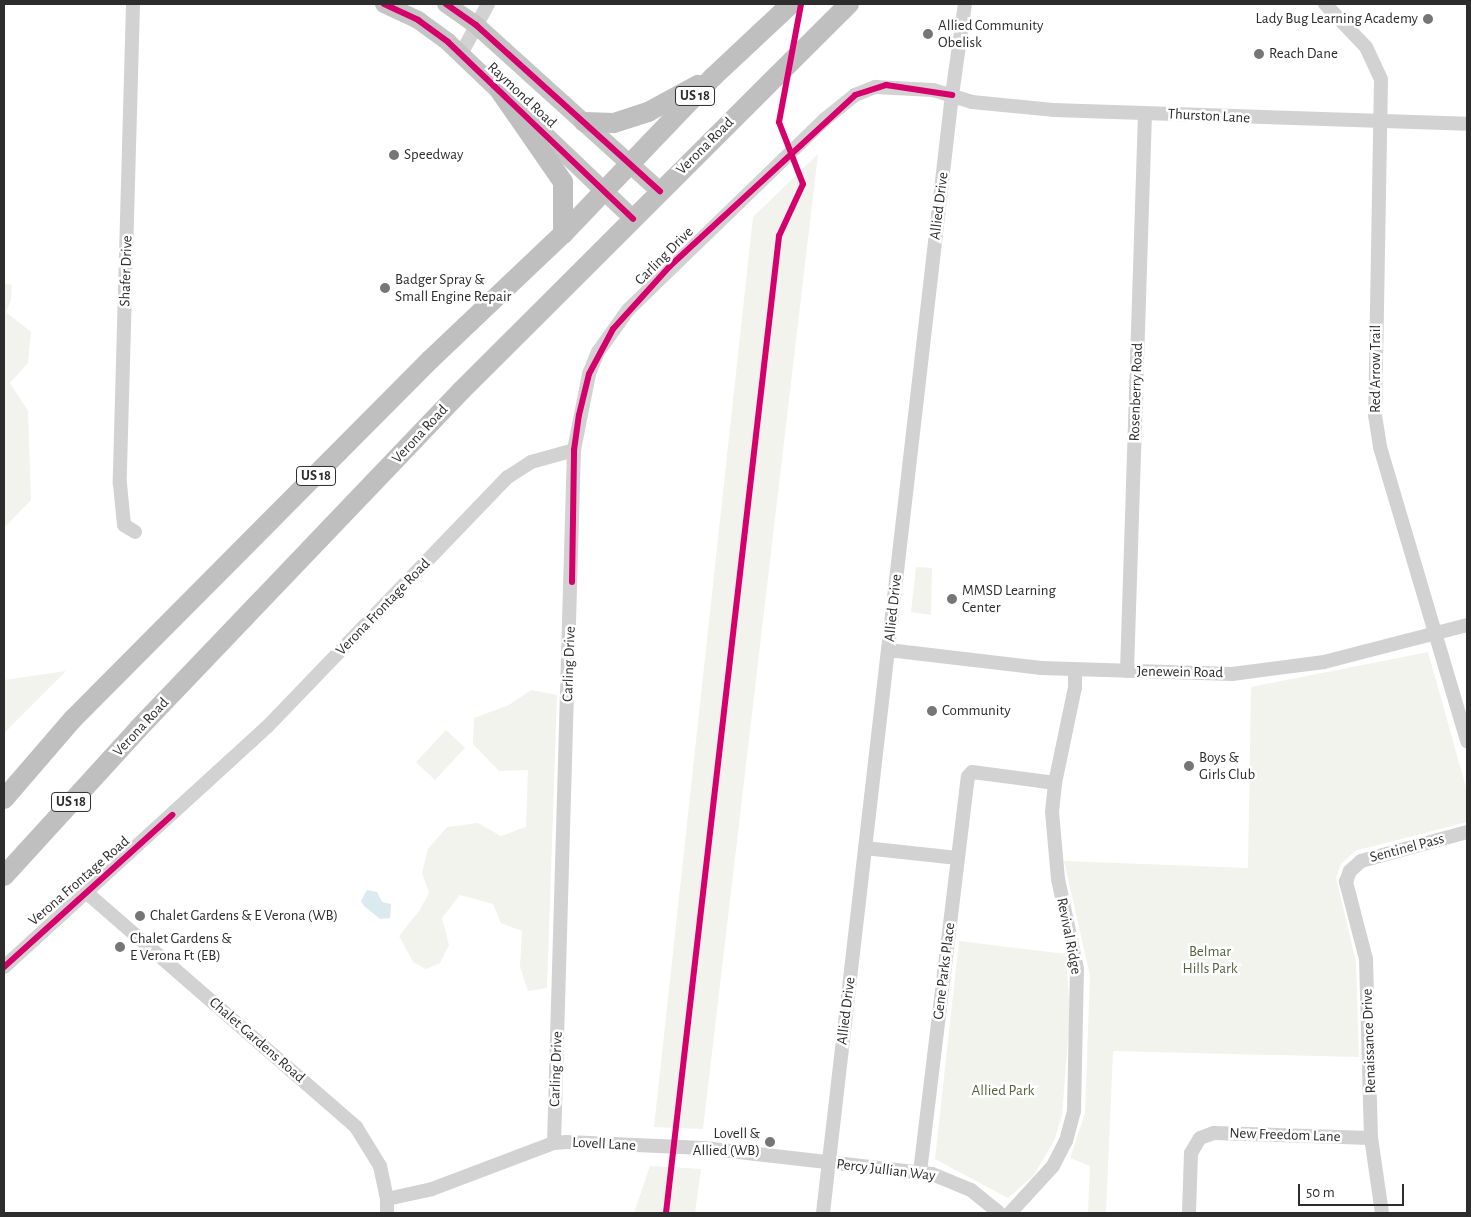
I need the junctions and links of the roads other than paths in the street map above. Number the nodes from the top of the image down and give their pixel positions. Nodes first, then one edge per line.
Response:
1 (133, 4) edge
2 (384, 4) edge
3 (446, 4) edge
4 (488, 4) edge
5 (791, 4) edge
6 (965, 4) edge
7 (1325, 4) edge
8 (843, 9) edge
9 (476, 25) junction
10 (461, 54) junction
11 (713, 77) junction
12 (500, 90) junction
13 (952, 94) junction
14 (1145, 113) junction
15 (584, 122) junction
16 (1382, 122) junction
17 (1467, 124) edge
18 (631, 164) junction
19 (604, 191) junction
20 (660, 192) junction
21 (633, 219) junction
22 (563, 234) junction
23 (574, 450) junction
24 (135, 532) dead end
25 (1467, 625) edge
26 (1435, 635) junction
27 (888, 650) junction
28 (1074, 670) junction
29 (1127, 671) junction
30 (72, 720) junction
31 (1467, 741) edge
32 (4, 782) edge
33 (1055, 783) junction
34 (4, 799) edge
35 (1467, 832) edge
36 (865, 848) junction
37 (957, 858) junction
38 (1350, 870) joint
39 (4, 876) edge
40 (87, 893) junction
41 (4, 967) edge
42 (1371, 1138) junction
43 (554, 1143) junction
44 (828, 1162) junction
45 (920, 1172) junction
46 (388, 1199) junction
47 (387, 1213) edge
48 (823, 1213) edge
49 (999, 1213) edge
50 (1010, 1213) edge
51 (1189, 1213) edge
52 (1382, 1213) edge

1 - 24 street, Shafer Drive
2 - 10 main road, Raymond Road
3 - 9 main road, Raymond Road
4 - 9 street
5 - 11 highway, US 18
6 - 13 street, Allied Drive
7 - 16 street, Red Arrow Trail
8 - 20 highway, Verona Road / US 18
9 - 10 street
9 - 15 main road, Raymond Road
10 - 12 main road, Raymond Road
11 - 15 highway
11 - 18 highway, US 18
12 - 19 main road, Raymond Road
12 - 22 highway
13 - 14 street, Thurston Lane
13 - 23 street, Carling Drive
13 - 27 street, Allied Drive
14 - 16 street, Thurston Lane
14 - 29 street, Rosenberry Road
15 - 18 main road, Raymond Road
16 - 17 street, Thurston Lane
16 - 26 street, Red Arrow Trail
18 - 19 highway, US 18
18 - 20 main road, Raymond Road
19 - 21 main road, Raymond Road
19 - 22 highway, US 18
20 - 21 highway, Verona Road / US 18
21 - 39 highway, Verona Road / US 18
22 - 30 highway, US 18
23 - 40 street, Verona Frontage Road
23 - 43 street, Carling Drive
25 - 26 street, Jenewein Road
26 - 29 street, Jenewein Road
26 - 31 street, Red Arrow Trail
27 - 28 street, Jenewein Road
27 - 36 street, Allied Drive
28 - 29 street, Jenewein Road
28 - 33 street, Revival Ridge
30 - 32 highway
30 - 34 highway, US 18
33 - 37 street, Gene Parks Place
33 - 50 street, Revival Ridge
35 - 38 street, Sentinel Pass
36 - 37 street
36 - 44 street, Allied Drive
37 - 45 street, Gene Parks Place
38 - 42 street, Renaissance Drive
40 - 41 street, Verona Frontage Road
40 - 46 street, Chalet Gardens Road
42 - 51 street, New Freedom Lane
42 - 52 street, Renaissance Drive
43 - 44 street, Lovell Lane
43 - 46 street, Lovell Lane
44 - 45 street, Percy Jullian Way
44 - 48 street, Allied Drive
45 - 49 street, Percy Jullian Way
46 - 47 street, Chalet Gardens Road

